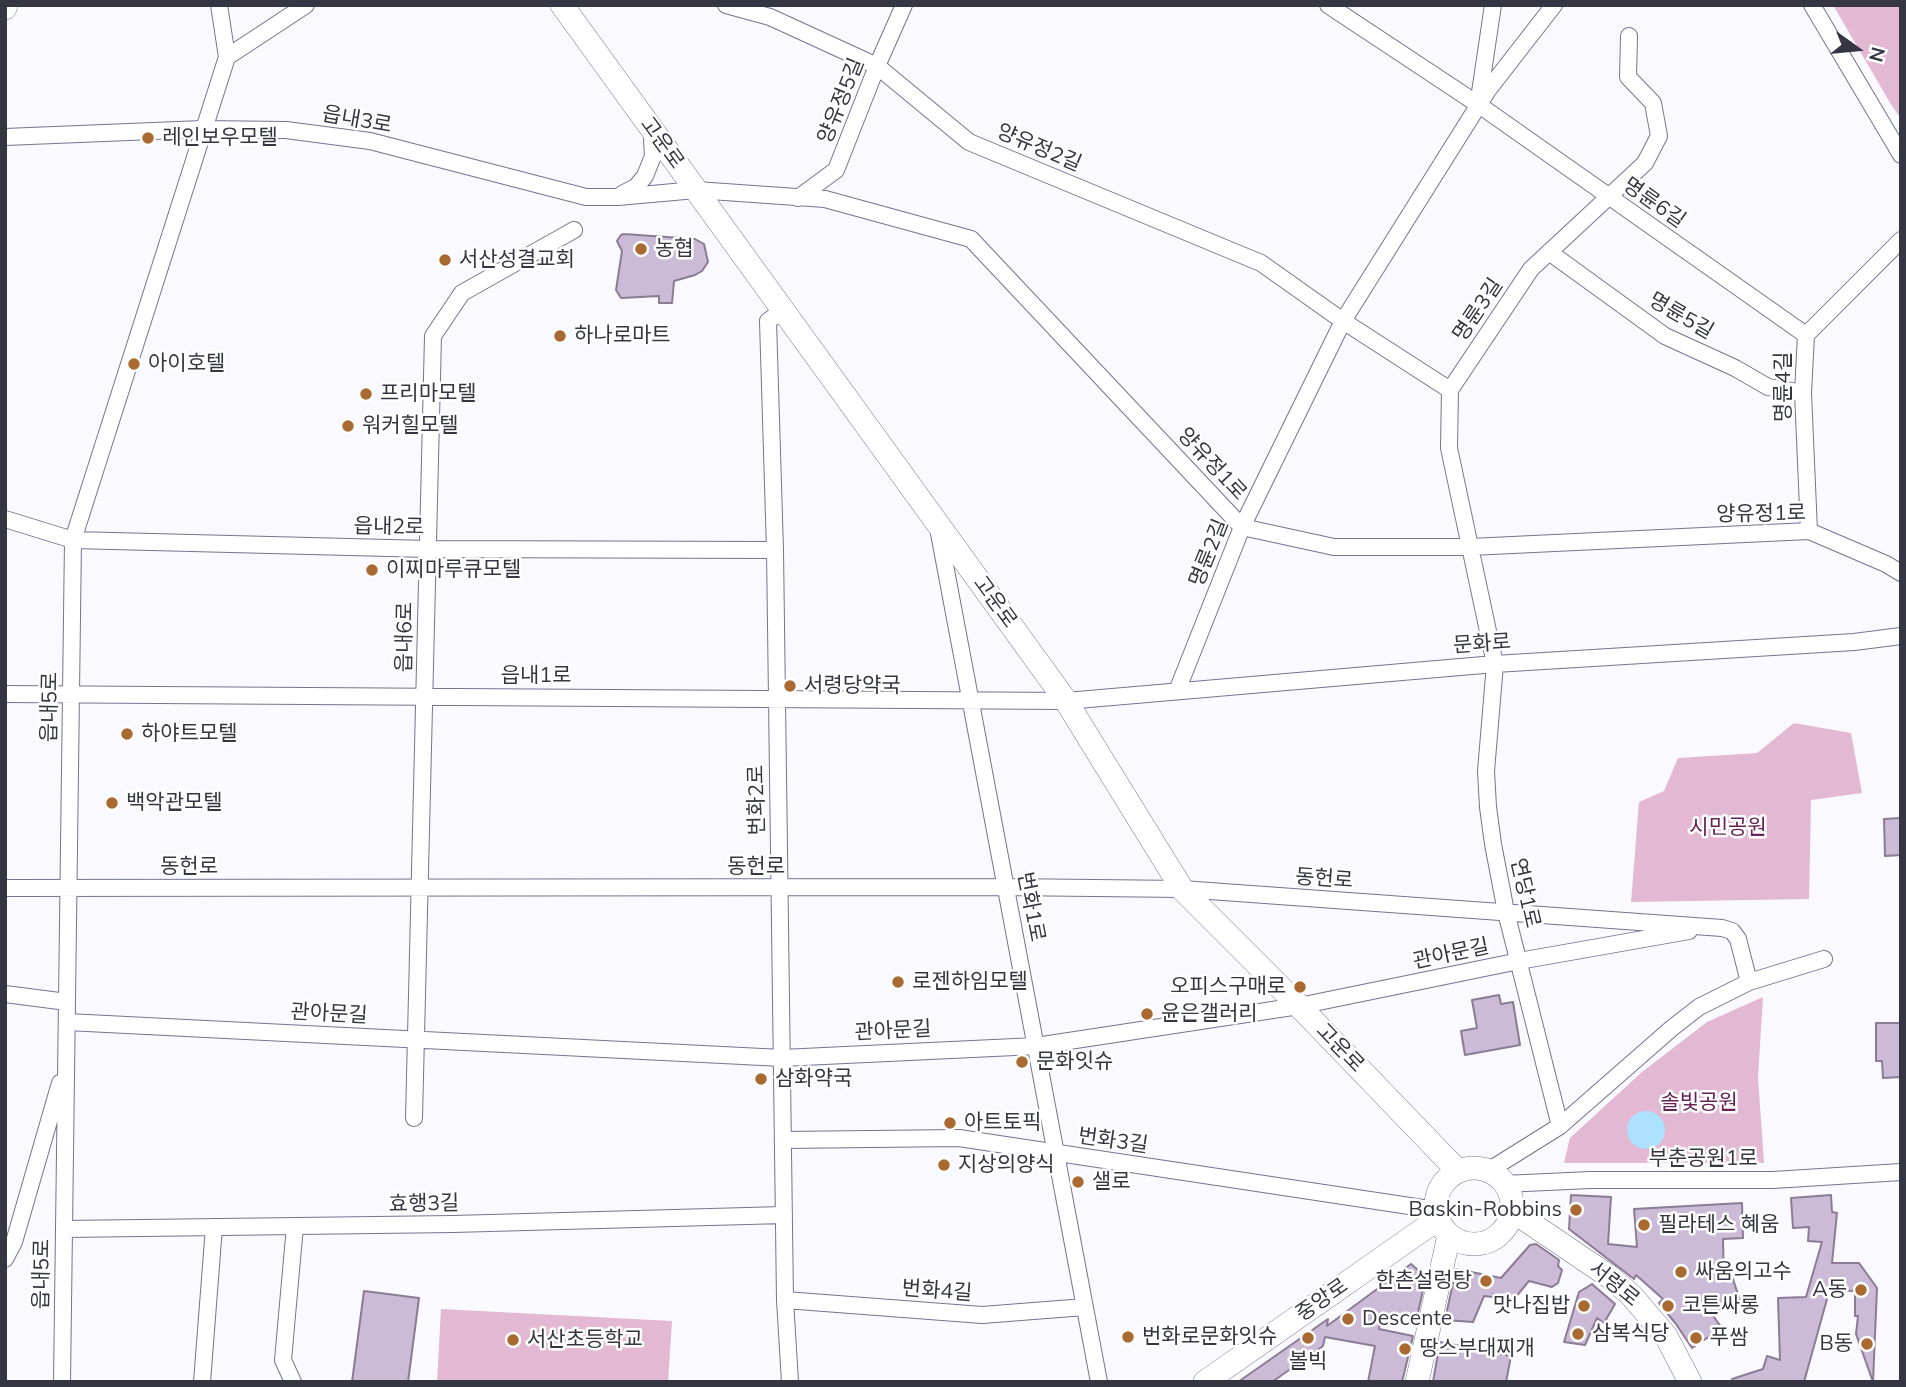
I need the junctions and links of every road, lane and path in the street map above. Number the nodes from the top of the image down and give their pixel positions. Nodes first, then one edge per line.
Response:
1 (219, 5) edge
2 (306, 5) edge
3 (562, 5) edge
4 (726, 5) edge
5 (904, 5) edge
6 (1328, 5) edge
7 (1493, 5) edge
8 (1553, 5) edge
9 (1812, 5) edge
10 (1629, 36) dead end
11 (227, 57) junction
12 (877, 66) junction
13 (1479, 104) junction
14 (203, 129) junction
15 (5, 137) edge
16 (658, 137) junction
17 (1901, 155) edge
18 (696, 190) junction
19 (1608, 196) junction
20 (615, 197) junction
21 (798, 198) junction
22 (574, 230) dead end
23 (1901, 240) edge
24 (1549, 252) junction
25 (775, 315) junction
26 (1343, 321) junction
27 (1806, 335) junction
28 (1450, 390) junction
29 (1803, 393) junction
30 (5, 519) edge
31 (937, 522) junction
32 (1242, 527) junction
33 (1809, 531) junction
34 (74, 540) junction
35 (1469, 547) junction
36 (428, 549) junction
37 (775, 550) junction
38 (1901, 573) edge
39 (1901, 636) edge
40 (1495, 664) junction
41 (1177, 691) junction
42 (5, 694) edge
43 (71, 694) junction
44 (425, 696) junction
45 (777, 699) junction
46 (971, 700) junction
47 (1066, 701) junction
48 (1006, 887) junction
49 (5, 888) edge
50 (69, 888) junction
51 (420, 888) junction
52 (780, 888) junction
53 (1182, 889) junction
54 (1506, 912) junction
55 (1712, 927) junction
56 (1824, 958) dead end
57 (1520, 961) junction
58 (1749, 982) junction
59 (5, 995) edge
60 (67, 1002) junction
61 (1299, 1006) junction
62 (67, 1022) junction
63 (416, 1039) junction
64 (1036, 1046) junction
65 (782, 1058) junction
66 (66, 1060) junction
67 (414, 1118) dead end
68 (1560, 1126) junction
69 (783, 1140) junction
70 (1056, 1154) junction
71 (1458, 1171) junction
72 (1901, 1172) edge
73 (1496, 1177) junction
74 (1511, 1210) junction
75 (784, 1215) junction
76 (1441, 1221) junction
77 (295, 1226) junction
78 (214, 1227) junction
79 (64, 1229) junction
80 (5, 1259) edge
81 (785, 1300) junction
82 (1086, 1307) junction
83 (62, 1382) edge
84 (202, 1382) edge
85 (293, 1382) edge
86 (790, 1382) edge
87 (1099, 1382) edge
88 (1205, 1382) edge
89 (1417, 1382) edge
90 (1690, 1382) edge

1 - 11 street, 읍내5로
2 - 11 street
3 - 16 street, 고운로
4 - 12 street, 양유정2길
5 - 12 street, 양유정5길
6 - 13 street, 명륜6길
7 - 13 street, 명륜2길
8 - 13 street, 명륜2길
9 - 17 street
10 - 19 street, 명륜3길
11 - 14 street, 읍내5로
12 - 21 street, 양유정5길
12 - 26 street, 양유정2길
13 - 19 street, 명륜6길
13 - 26 street, 명륜2길
14 - 15 street, 읍내3로
14 - 20 street, 읍내3로
14 - 34 street, 읍내5로
16 - 18 street, 고운로
16 - 20 street
18 - 20 street, 읍내3로
18 - 21 street, 양유정1로
18 - 25 street, 고운로
19 - 24 street, 명륜3길
19 - 27 street, 명륜6길
21 - 32 street, 양유정1로
22 - 36 street, 읍내6로
23 - 27 street, 명륜4길
24 - 28 street, 명륜3길
24 - 29 street, 명륜5길
25 - 31 street, 고운로
25 - 37 street, 번화2로
26 - 28 street
26 - 32 street, 명륜2길
27 - 29 street, 명륜4길
28 - 35 street
29 - 33 street, 명륜4길
30 - 34 street, 읍내2로
31 - 46 street, 번화1로
31 - 47 street, 고운로
32 - 35 street, 양유정1로
32 - 41 street, 명륜2길
33 - 35 street, 양유정1로
33 - 38 street, 양유정1로
34 - 36 street, 읍내2로
34 - 43 street, 읍내5로
35 - 40 street
36 - 37 street, 읍내2로
36 - 44 street, 읍내6로
37 - 45 street, 번화2로
39 - 40 street, 문화로
40 - 41 street, 문화로
40 - 54 street, 연당1로
41 - 47 street, 문화로
42 - 43 street, 읍내1로
43 - 44 street, 읍내1로
43 - 50 street, 읍내5로
44 - 45 street, 읍내1로
44 - 51 street, 읍내6로
45 - 46 street, 읍내1로
45 - 52 street, 번화2로
46 - 47 street, 읍내1로
46 - 48 street, 번화1로
47 - 53 street, 고운로
48 - 52 street, 동헌로
48 - 53 street, 동헌로
48 - 64 street, 번화1로
49 - 50 street, 동헌로
50 - 51 street, 동헌로
50 - 60 street, 읍내5로
51 - 52 street, 동헌로
51 - 63 street, 읍내6로
52 - 65 street, 번화2로
53 - 54 street, 동헌로
53 - 61 street, 고운로
54 - 55 street, 관아문길
54 - 57 street, 연당1로
55 - 57 street, 관아문길
55 - 58 street, 관아문길
56 - 58 street
57 - 61 street, 관아문길
57 - 68 street, 연당1로
58 - 68 street
59 - 60 street
60 - 62 street, 읍내5로
61 - 64 street, 관아문길
61 - 71 street, 고운로
62 - 63 street, 관아문길
62 - 66 street, 읍내5로
63 - 65 street, 관아문길
63 - 67 street, 읍내6로
64 - 65 street, 관아문길
64 - 70 street, 번화1로
65 - 69 street, 번화2로
66 - 79 street, 읍내5로
66 - 80 street
68 - 73 street
69 - 70 street, 번화3길
69 - 75 street, 번화2로
70 - 76 street, 번화3길
70 - 82 street, 번화1로
71 - 73 street
71 - 76 street
72 - 73 street, 부춘공원1로
73 - 74 street
74 - 76 street
74 - 90 street, 서령로
75 - 77 street, 효행3길
75 - 81 street, 번화2로
76 - 88 street, 중앙로
76 - 89 street
77 - 78 street, 효행3길
77 - 85 street
78 - 79 street, 효행3길
78 - 84 street
79 - 83 street, 읍내5로
81 - 82 street, 번화4길
81 - 86 street, 번화2로
82 - 87 street, 번화1로

